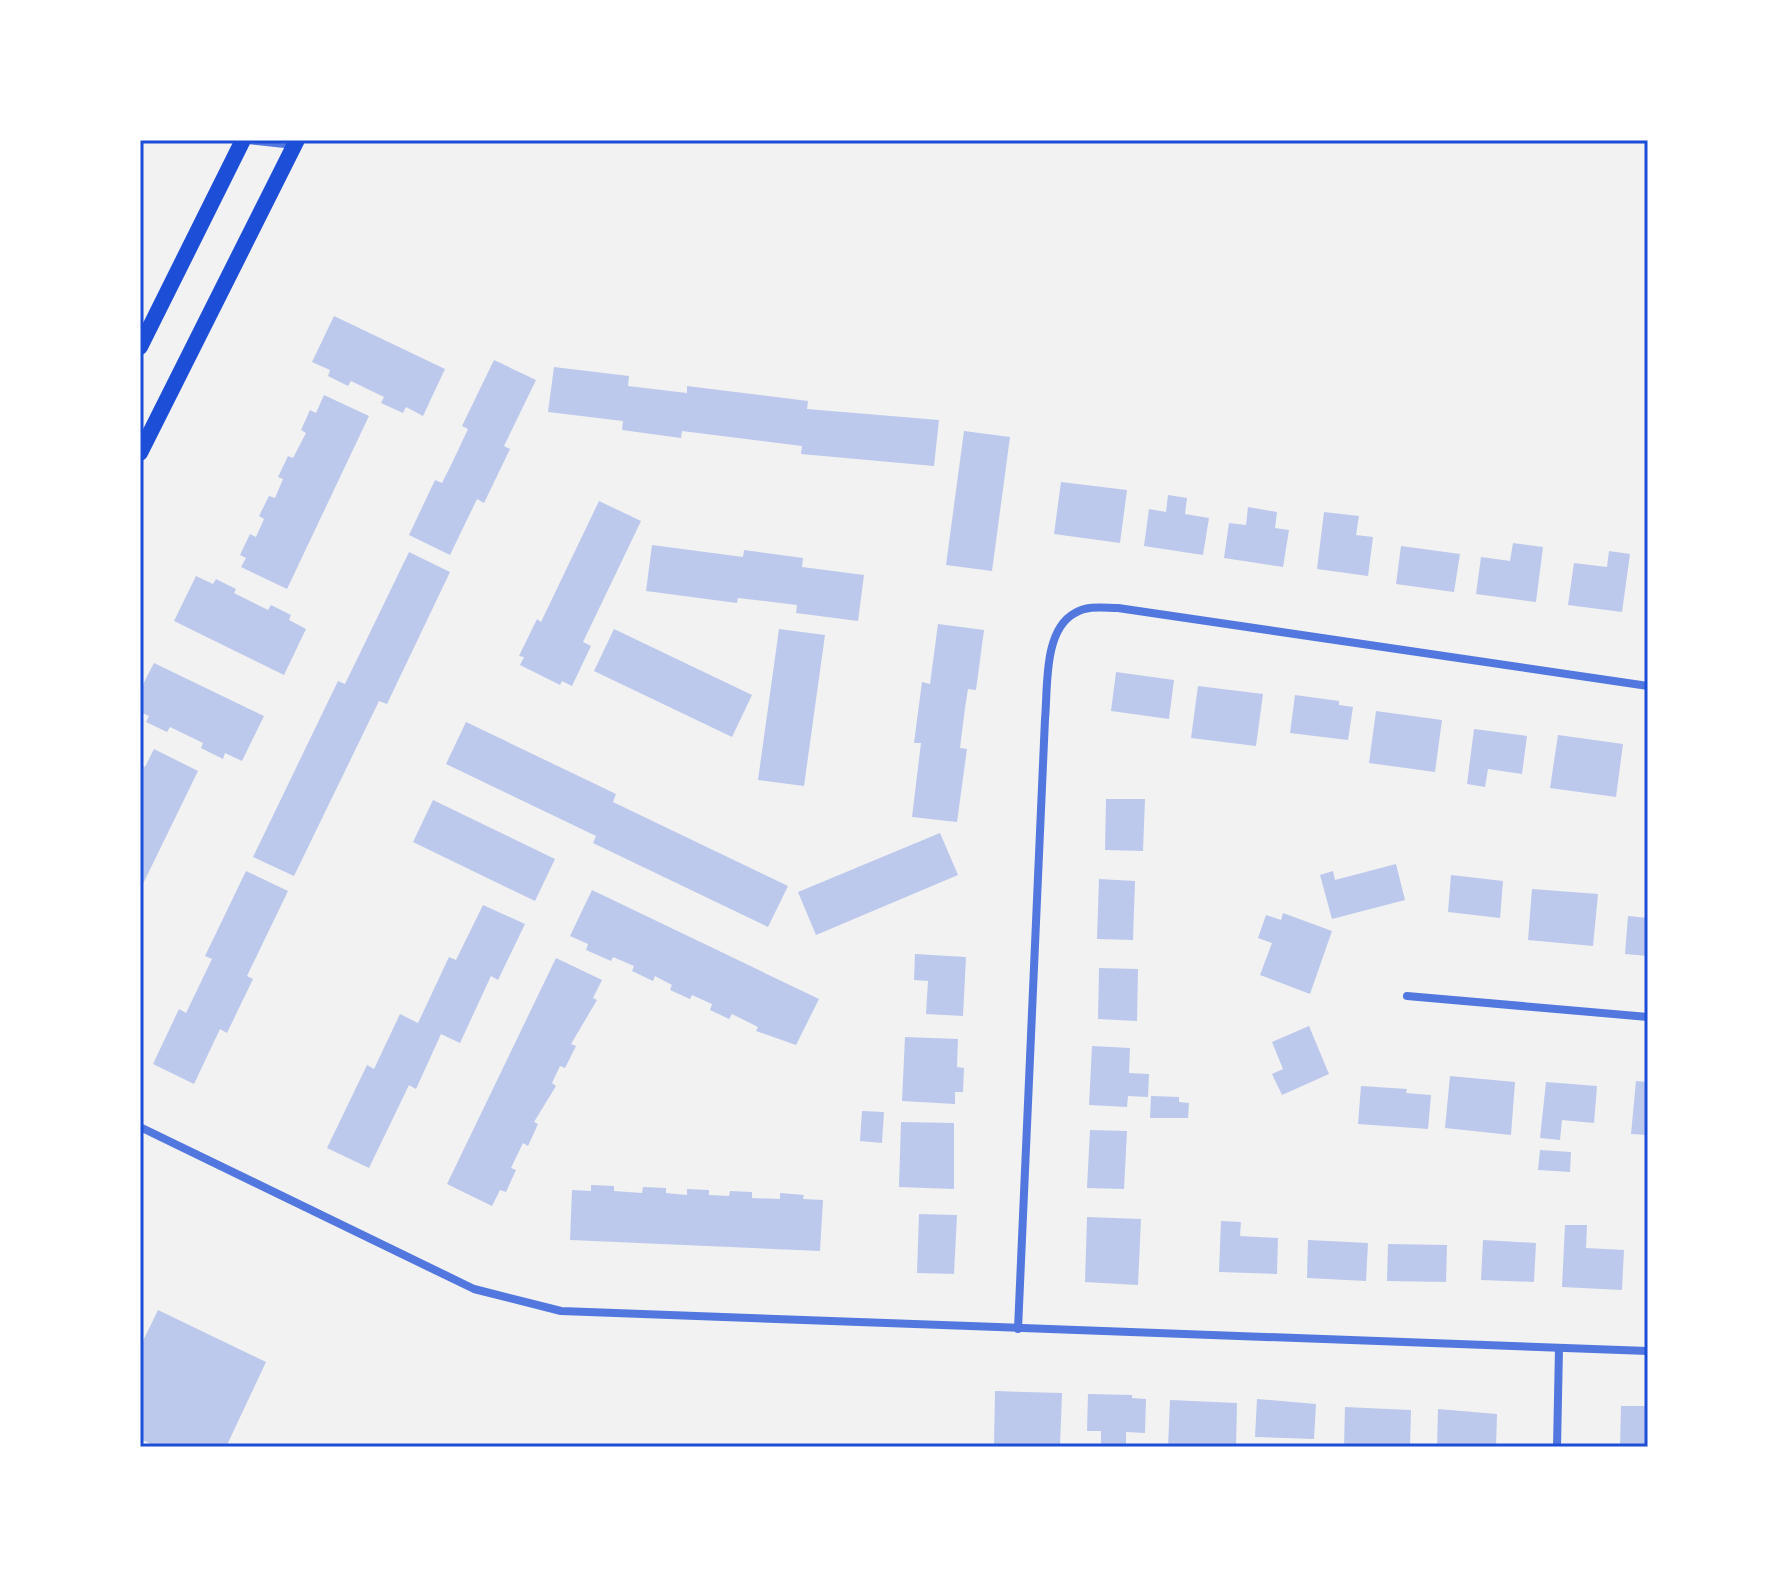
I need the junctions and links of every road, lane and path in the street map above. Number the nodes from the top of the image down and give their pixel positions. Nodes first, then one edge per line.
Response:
1 (246, 140) edge
2 (296, 143) edge
3 (140, 347) edge
4 (140, 453) edge
5 (1648, 686) edge
6 (1407, 996) dead end
7 (1648, 1017) edge
8 (140, 1127) edge
9 (1018, 1329) junction
10 (1559, 1348) junction
11 (1648, 1351) edge
12 (1557, 1447) edge

1 - 2 street
1 - 3 main road
2 - 4 main road
5 - 9 street
6 - 7 street
8 - 9 street
9 - 10 street
10 - 11 street
10 - 12 street

